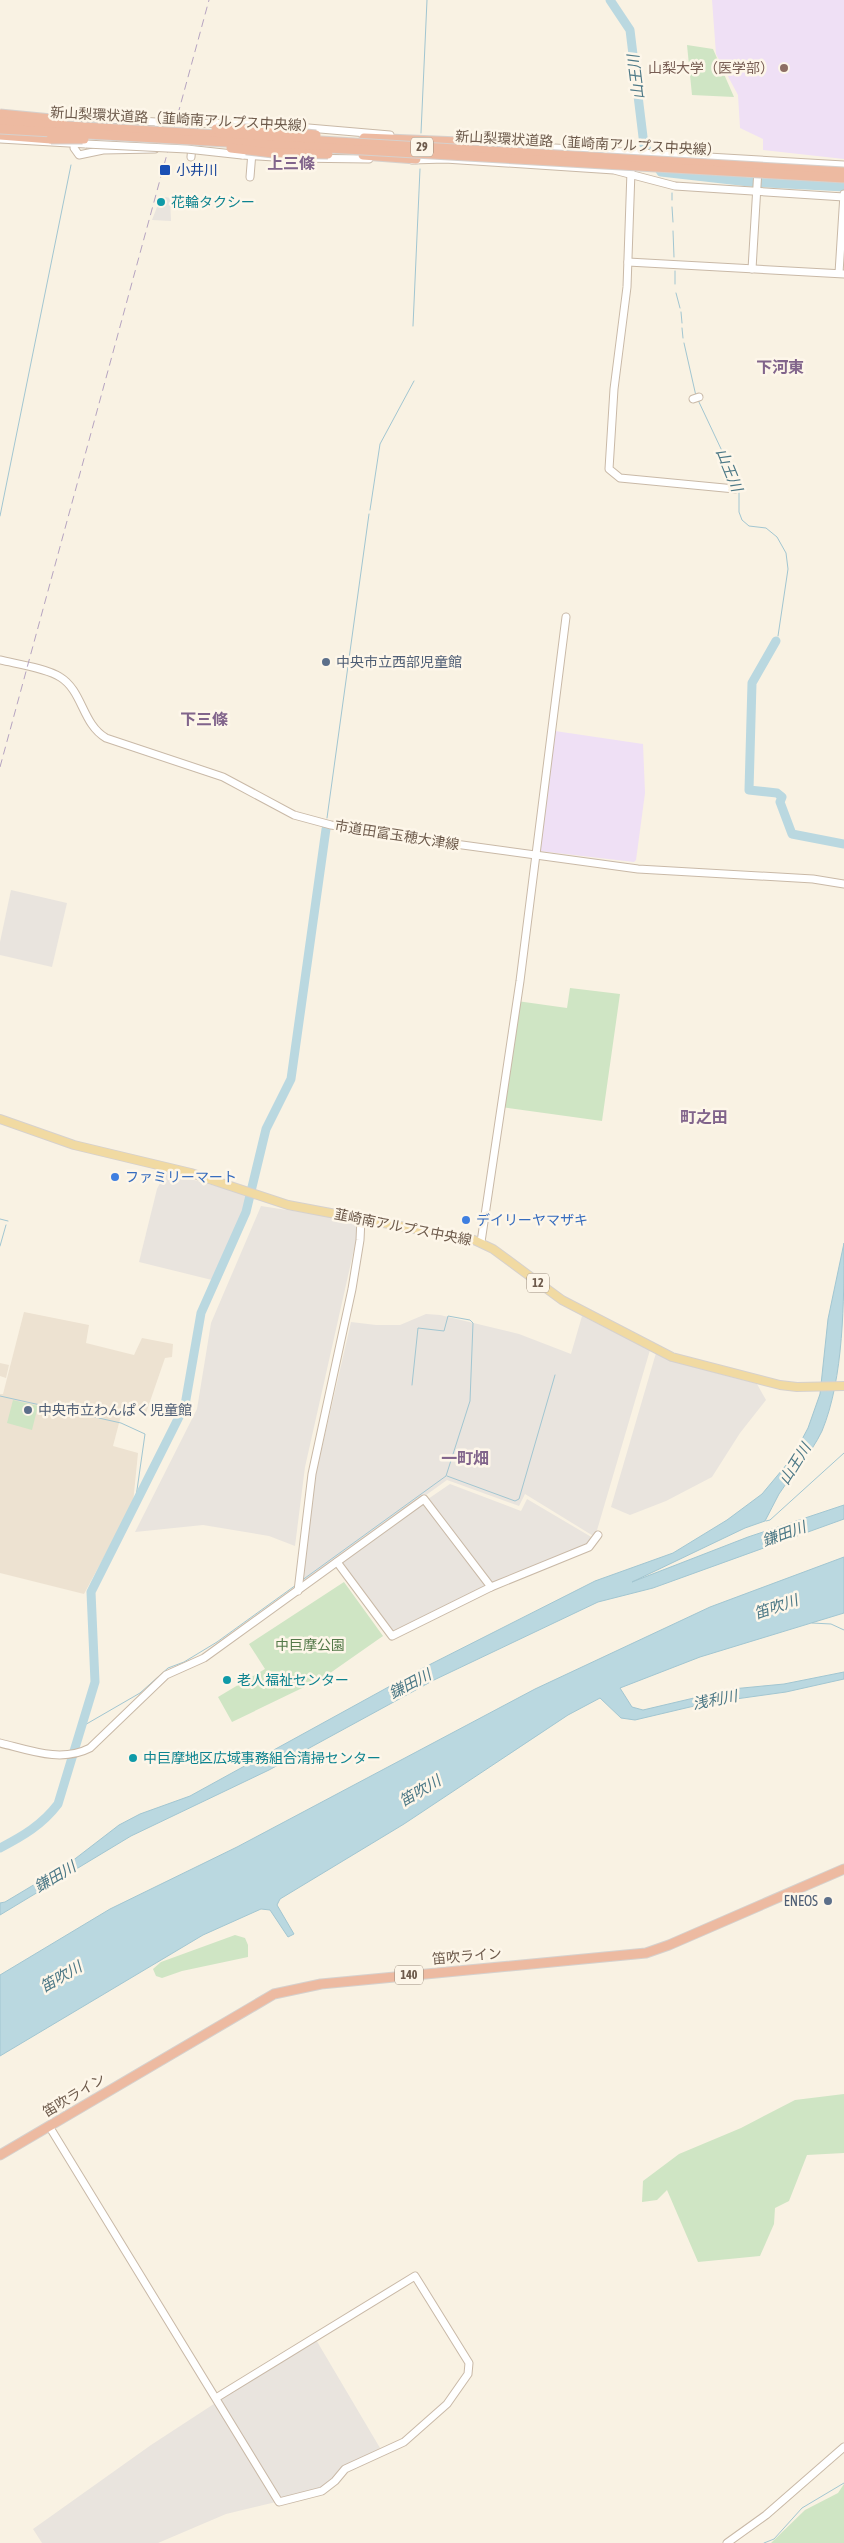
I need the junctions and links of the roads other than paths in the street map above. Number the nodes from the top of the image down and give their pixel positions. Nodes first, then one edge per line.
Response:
1 (0, 114) edge
2 (0, 122) edge
3 (254, 124) junction
4 (107, 128) junction
5 (0, 129) edge
6 (143, 134) junction
7 (0, 135) edge
8 (117, 136) junction
9 (0, 139) edge
10 (414, 139) junction
11 (459, 142) joint
12 (74, 144) junction
13 (632, 153) junction
14 (251, 156) junction
15 (190, 158) dead end
16 (421, 159) junction
17 (758, 160) junction
18 (844, 166) edge
19 (844, 172) edge
20 (631, 173) junction
21 (250, 177) dead end
22 (844, 178) edge
23 (756, 192) junction
24 (844, 196) edge
25 (628, 262) junction
26 (752, 269) junction
27 (842, 273) edge
28 (735, 489) dead end
29 (566, 617) dead end
30 (0, 660) edge
31 (536, 856) junction
32 (844, 884) edge
33 (0, 1119) edge
34 (361, 1218) junction
35 (481, 1242) junction
36 (844, 1386) edge
37 (598, 1535) dead end
38 (337, 1562) junction
39 (491, 1587) junction
40 (298, 1591) junction
41 (0, 1743) edge
42 (844, 1869) edge
43 (49, 2126) junction
44 (0, 2154) edge
45 (216, 2398) junction
46 (844, 2447) edge
47 (727, 2543) edge

1 - 4 highway, bridge
2 - 4 highway, 新山梨環状道路（韮崎南アルプス中央線） / 29, bridge
3 - 10 street
3 - 14 street
3 - 15 street
4 - 6 highway, 新山梨環状道路（韮崎南アルプス中央線） / 29, bridge
5 - 8 highway, 新山梨環状道路（韮崎南アルプス中央線） / 29, bridge
6 - 8 highway, 新山梨環状道路（韮崎南アルプス中央線） / 29, bridge
6 - 10 highway, bridge
6 - 16 highway, bridge
6 - 19 highway, 新山梨環状道路（韮崎南アルプス中央線） / 29, bridge
6 - 22 highway, 新山梨環状道路（韮崎南アルプス中央線） / 29, bridge
7 - 8 highway, bridge
9 - 12 street
10 - 11 highway
11 - 13 street
12 - 12 street
12 - 14 street, bridge
13 - 17 street
13 - 20 street
14 - 16 street
14 - 21 street
16 - 20 street
17 - 18 street
17 - 23 street
20 - 23 street
20 - 25 street
23 - 24 street
23 - 26 street
24 - 27 street
25 - 26 street
25 - 28 street
26 - 27 street
29 - 31 street
30 - 31 street, 市道田富玉穂大津線
31 - 32 street, 市道田富玉穂大津線
31 - 35 street
33 - 34 main road, 韮崎南アルプス中央線 / 12
34 - 35 main road, 韮崎南アルプス中央線 / 12
34 - 40 street
35 - 36 main road, 韮崎南アルプス中央線 / 12
37 - 39 street
38 - 39 street
38 - 39 street
38 - 40 street
40 - 41 street
42 - 43 highway, 笛吹ライン / 140
43 - 44 highway, 笛吹ライン / 140
43 - 45 street
45 - 45 street
46 - 47 street

